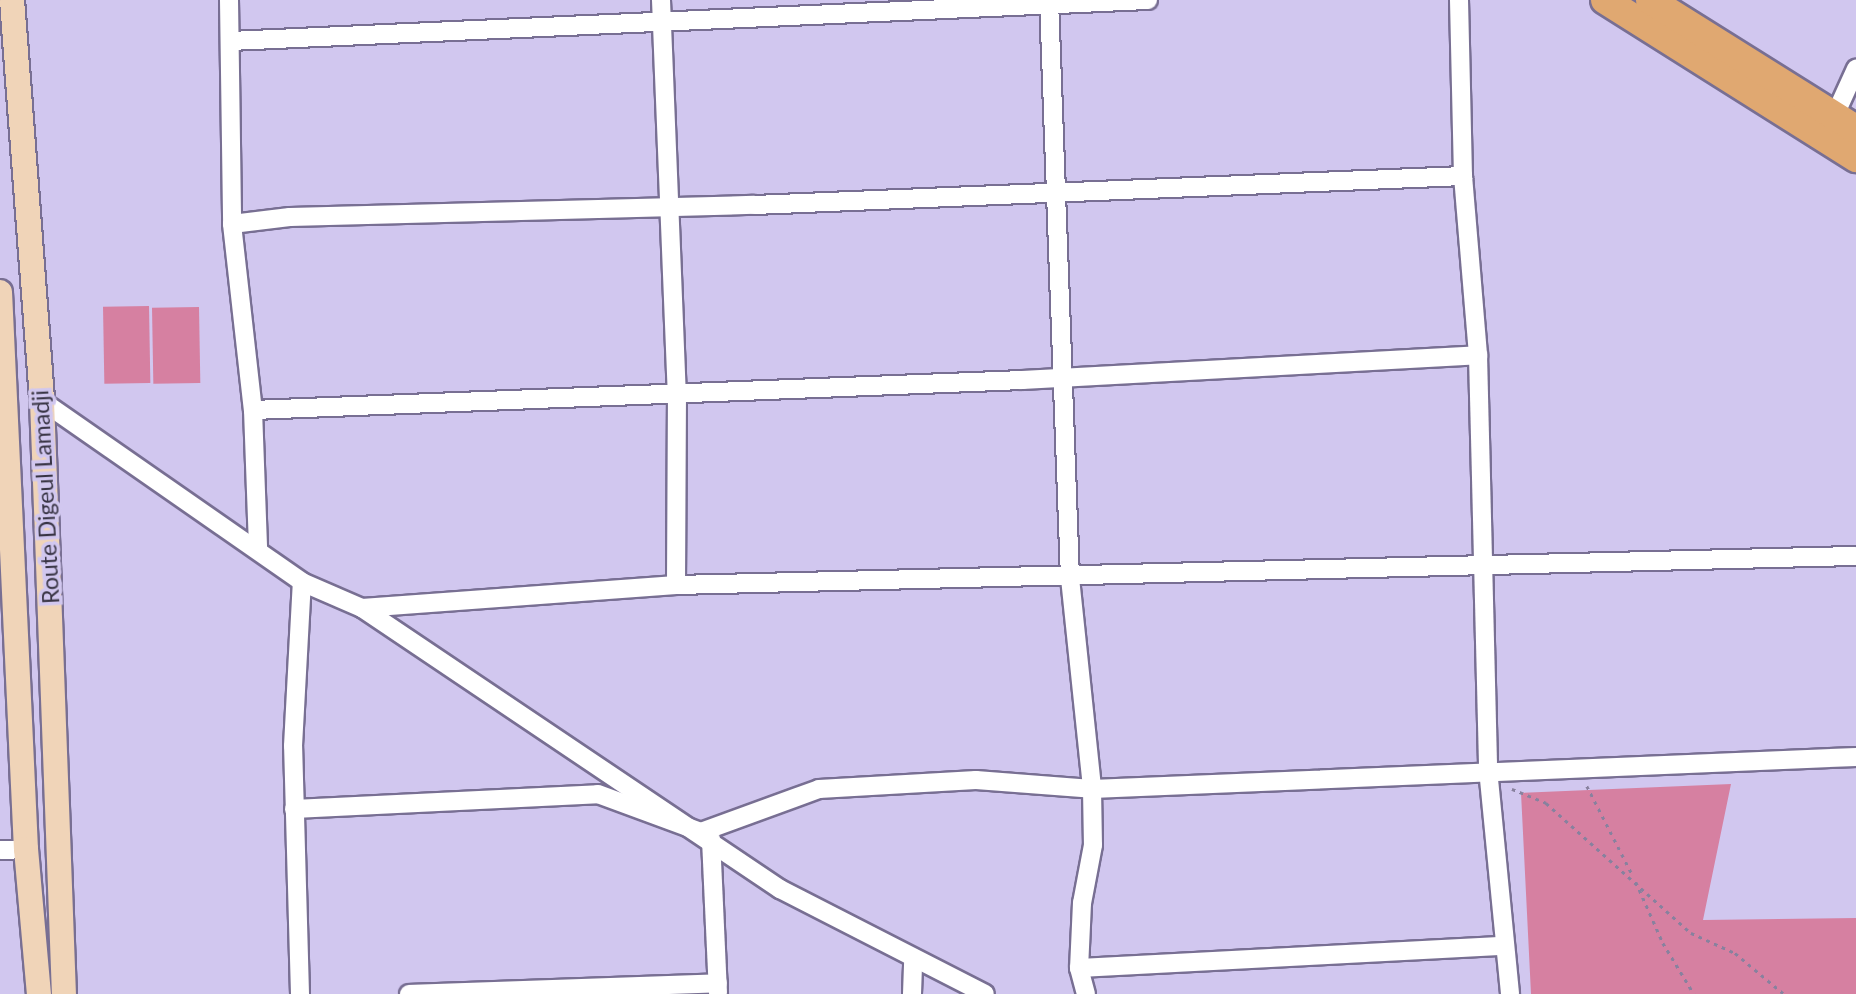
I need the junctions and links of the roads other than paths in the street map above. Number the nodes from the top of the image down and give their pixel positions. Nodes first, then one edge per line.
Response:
1 (12, 0) edge
2 (229, 0) edge
3 (661, 0) edge
4 (1148, 0) edge
5 (1459, 0) edge
6 (1605, 0) edge
7 (1650, 0) edge
8 (1049, 2) edge
9 (1683, 9) edge
10 (664, 21) junction
11 (230, 41) junction
12 (1856, 69) edge
13 (1846, 122) edge
14 (1856, 158) edge
15 (1463, 176) junction
16 (1058, 193) junction
17 (670, 207) junction
18 (232, 224) junction
19 (0, 292) edge
20 (1478, 355) junction
21 (1066, 378) junction
22 (3, 391) edge
23 (677, 393) junction
24 (42, 401) junction
25 (253, 410) junction
26 (258, 549) junction
27 (1856, 556) edge
28 (1484, 567) junction
29 (1070, 578) junction
30 (302, 582) junction
31 (676, 586) junction
32 (362, 607) junction
33 (1856, 757) edge
34 (1488, 774) junction
35 (1092, 789) junction
36 (294, 809) junction
37 (706, 836) junction
38 (26, 849) junction
39 (0, 850) edge
40 (1504, 946) junction
41 (913, 958) junction
42 (1079, 968) junction
43 (718, 989) edge
44 (39, 994) edge
45 (64, 994) edge
46 (300, 994) edge
47 (409, 994) edge
48 (912, 994) edge
49 (985, 994) edge
50 (1086, 994) edge
51 (1510, 994) edge

1 - 24 main road, Route Digeul Lamadji
2 - 11 street
3 - 10 street
4 - 8 street
5 - 15 street
6 - 14 main road
7 - 9 main road
8 - 10 street
8 - 16 street
9 - 13 main road
10 - 11 street
10 - 17 street
11 - 18 street
12 - 13 street
15 - 16 street
15 - 20 street
16 - 17 street
16 - 21 street
17 - 18 street
17 - 23 street
18 - 25 street
19 - 22 main road, Route Digeul Lamadji
20 - 21 street
20 - 28 street
21 - 23 street
21 - 29 street
22 - 38 main road, Route Digeul Lamadji
23 - 25 street
23 - 31 street
24 - 26 street
24 - 45 main road, Route Digeul Lamadji
25 - 26 street
26 - 30 street
27 - 28 street
28 - 29 street
28 - 34 street
29 - 31 street
29 - 35 street
30 - 32 street
30 - 36 street
31 - 32 street
32 - 37 street
33 - 34 street
34 - 35 street
34 - 40 street
35 - 37 street
35 - 42 street
36 - 37 street
36 - 46 street
37 - 41 street
37 - 43 street
38 - 39 street
38 - 44 main road, Route Digeul Lamadji
40 - 42 street
40 - 51 street
41 - 48 street
41 - 49 street
42 - 50 street
43 - 47 street

